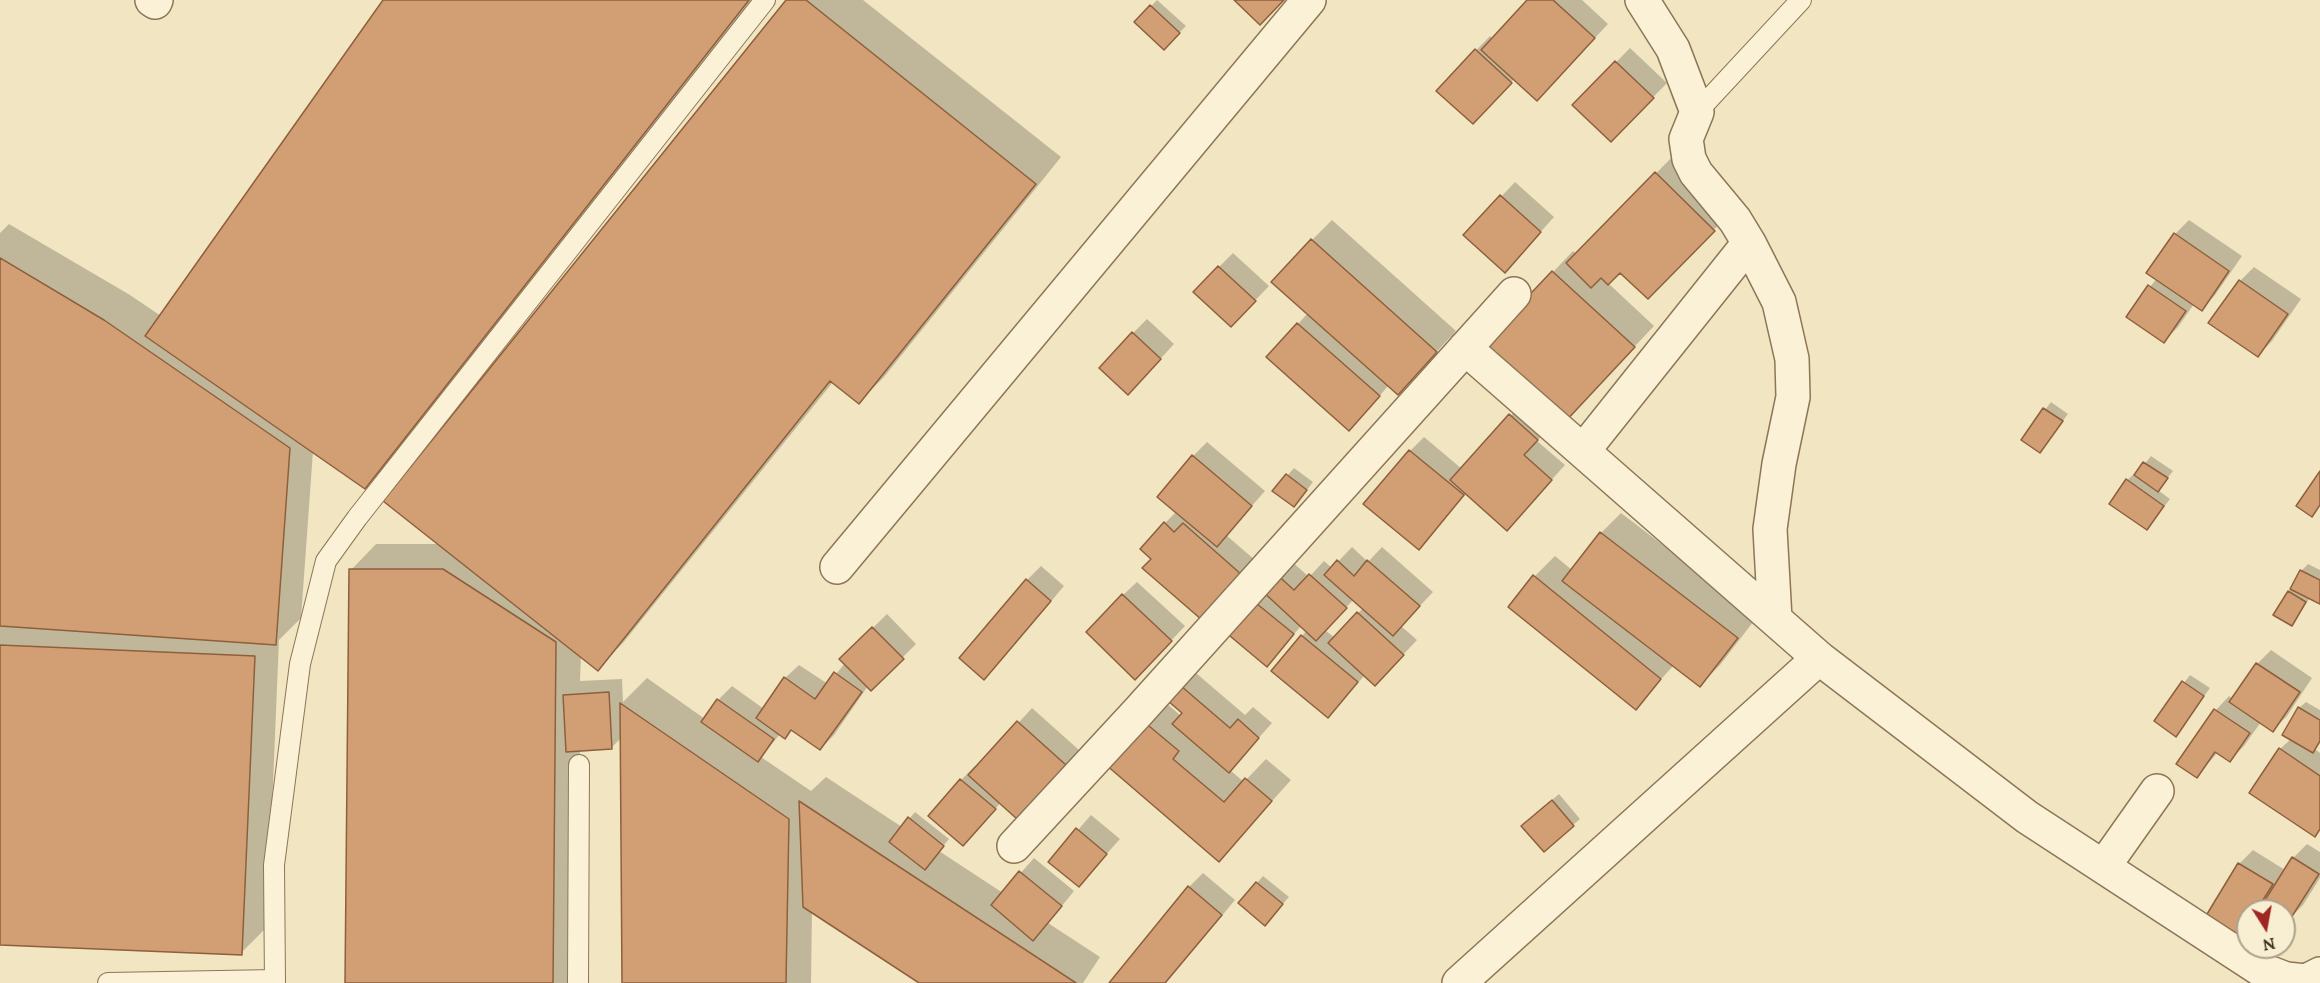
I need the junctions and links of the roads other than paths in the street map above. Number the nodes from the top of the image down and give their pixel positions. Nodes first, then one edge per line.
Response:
1 (765, 0) edge
2 (1309, 0) edge
3 (1642, 0) edge
4 (1802, 0) edge
5 (1697, 112) junction
6 (1749, 243) junction
7 (1514, 294) dead end
8 (1465, 348) junction
9 (1583, 451) junction
10 (837, 567) dead end
11 (1775, 619) junction
12 (1819, 658) junction
13 (579, 765) dead end
14 (2157, 790) dead end
15 (1014, 846) dead end
16 (2104, 866) junction
17 (2320, 974) edge
18 (275, 982) edge
19 (108, 983) edge
20 (578, 983) edge
21 (1459, 983) edge

1 - 18 lane
2 - 10 street
3 - 5 street
4 - 5 lane
5 - 6 street
6 - 9 street
6 - 11 street
7 - 8 street
8 - 9 street
8 - 15 street
9 - 11 street
11 - 12 street
12 - 16 street
12 - 21 street
13 - 20 lane
14 - 16 street
16 - 17 street
18 - 19 lane

